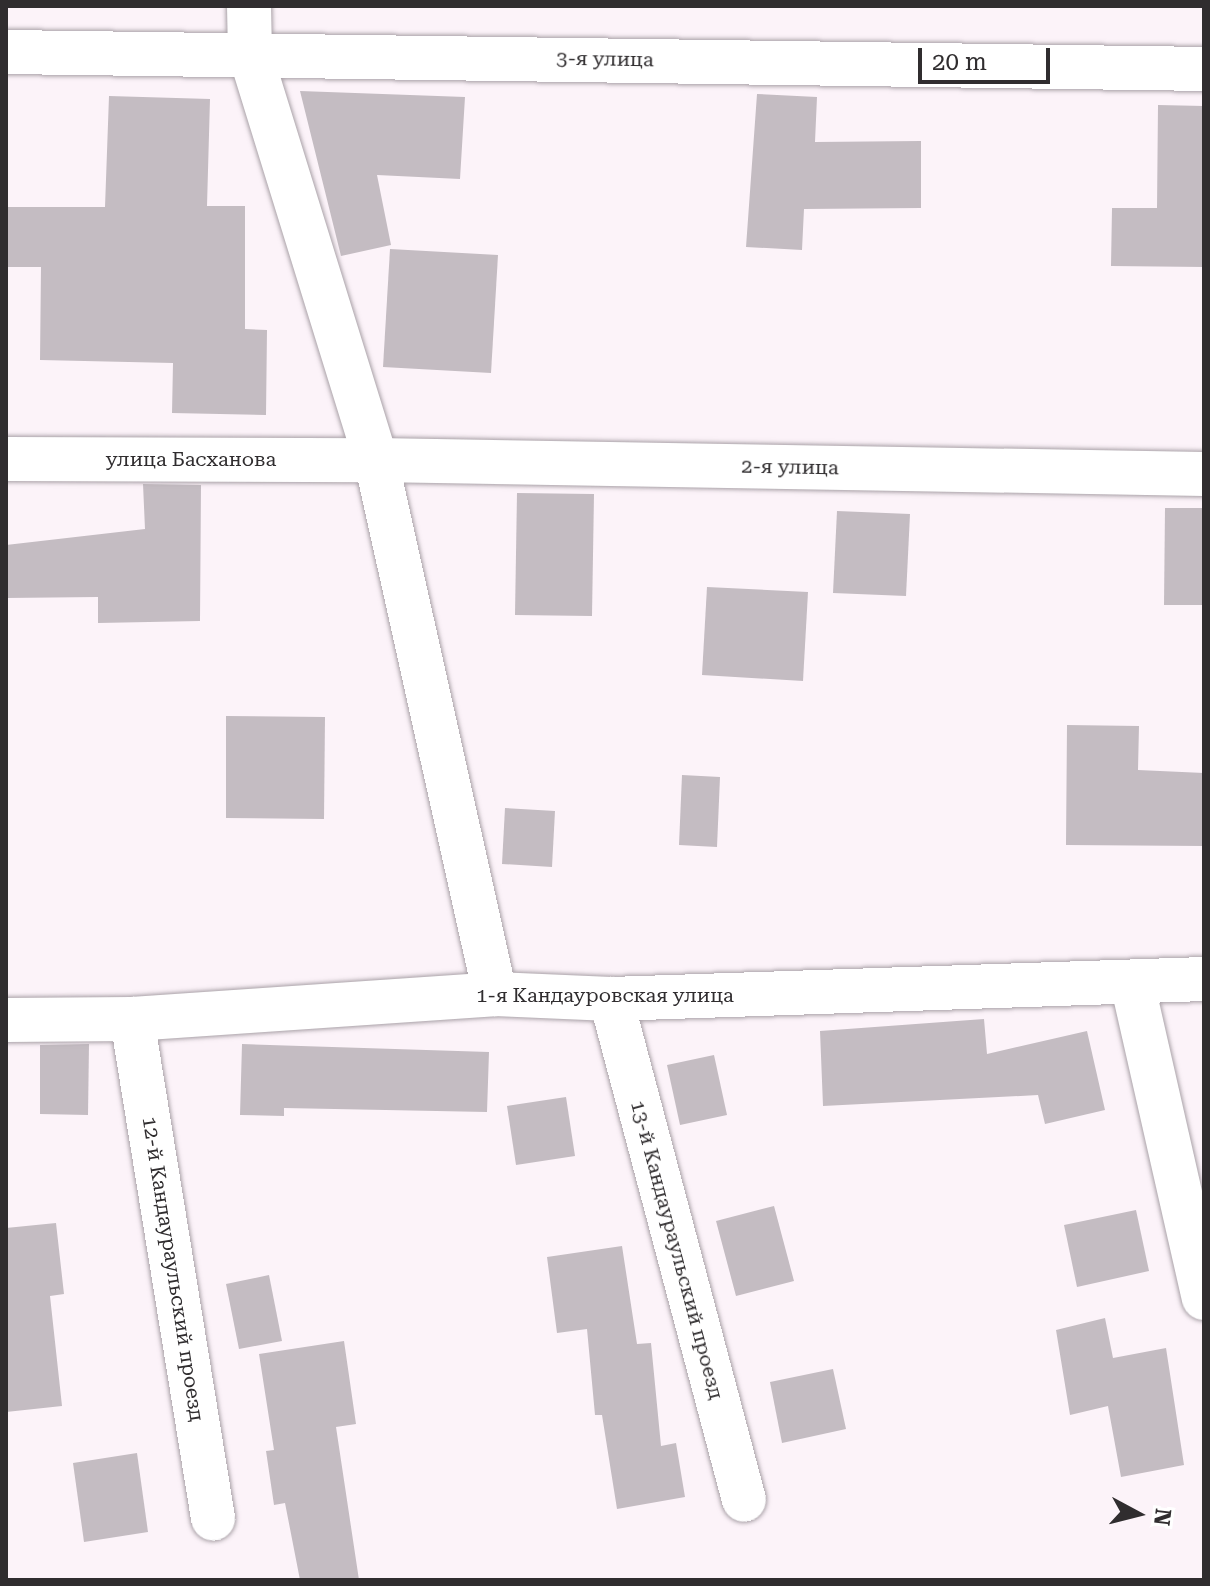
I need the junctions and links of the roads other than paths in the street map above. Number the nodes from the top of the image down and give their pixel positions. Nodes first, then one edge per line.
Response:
1 (249, 6) edge
2 (6, 52) edge
3 (250, 53) junction
4 (1204, 69) edge
5 (6, 459) edge
6 (376, 460) junction
7 (1204, 474) edge
8 (1204, 979) edge
9 (1132, 982) junction
10 (495, 994) junction
11 (611, 999) junction
12 (132, 1019) junction
13 (6, 1020) edge
14 (1204, 1298) edge
15 (744, 1500) dead end
16 (213, 1518) dead end

1 - 3 street
2 - 3 street, 3-я улица
3 - 4 street, 3-я улица
3 - 6 street
5 - 6 street, улица Басханова
6 - 7 street, 2-я улица
6 - 10 street
8 - 9 street, 1-я Кандауровская улица
9 - 11 street, 1-я Кандауровская улица
9 - 14 street
10 - 11 street, 1-я Кандауровская улица
10 - 12 street, 1-я Кандауровская улица
11 - 15 street, 13-й Кандаураульский проезд
12 - 13 street, 1-я Кандауровская улица
12 - 16 street, 12-й Кандаураульский проезд

